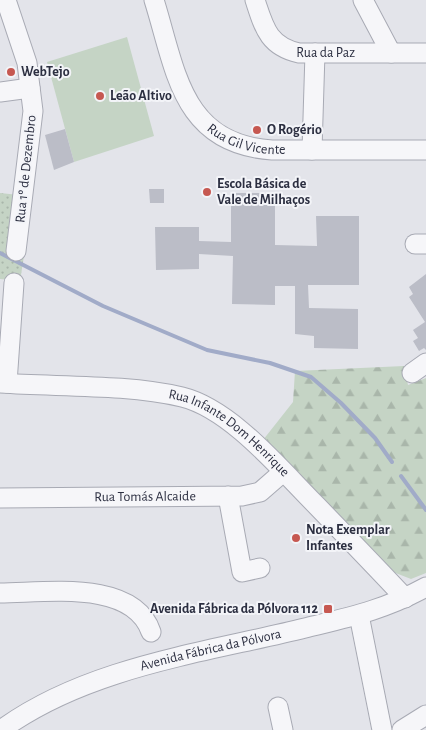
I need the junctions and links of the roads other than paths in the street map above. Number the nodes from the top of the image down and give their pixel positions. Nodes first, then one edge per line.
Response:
1 (6, 0) edge
2 (154, 0) edge
3 (255, 0) edge
4 (363, 0) edge
5 (315, 53) junction
6 (391, 53) junction
7 (426, 53) edge
8 (30, 88) junction
9 (0, 92) edge
10 (312, 150) junction
11 (426, 150) edge
12 (16, 251) dead end
13 (14, 283) dead end
14 (3, 383) edge
15 (283, 472) junction
16 (228, 496) junction
17 (0, 498) edge
18 (260, 568) dead end
19 (426, 587) edge
20 (0, 593) edge
21 (405, 598) junction
22 (360, 615) junction
23 (151, 632) dead end
24 (278, 707) dead end
25 (426, 715) edge
26 (1, 730) edge
27 (283, 730) edge
28 (382, 730) edge
29 (402, 730) edge

1 - 8 street, Rua 1º de Dezembro
2 - 10 street, Rua Gil Vicente
3 - 5 street, Rua da Paz
4 - 6 street
5 - 6 street, Rua da Paz
5 - 10 street
6 - 7 street, Rua da Paz
8 - 9 street
8 - 12 street, Rua 1º de Dezembro
10 - 11 street, Rua Gil Vicente
13 - 14 street
14 - 15 street, Rua Infante Dom Henrique
15 - 16 street, Rua Tomás Alcaide
15 - 21 street, Rua Infante Dom Henrique
16 - 17 street, Rua Tomás Alcaide
16 - 18 street
19 - 21 street, Avenida Fábrica da Pólvora
20 - 23 street
21 - 22 street, Avenida Fábrica da Pólvora
22 - 26 street, Avenida Fábrica da Pólvora
22 - 28 street
24 - 27 street
25 - 29 street

